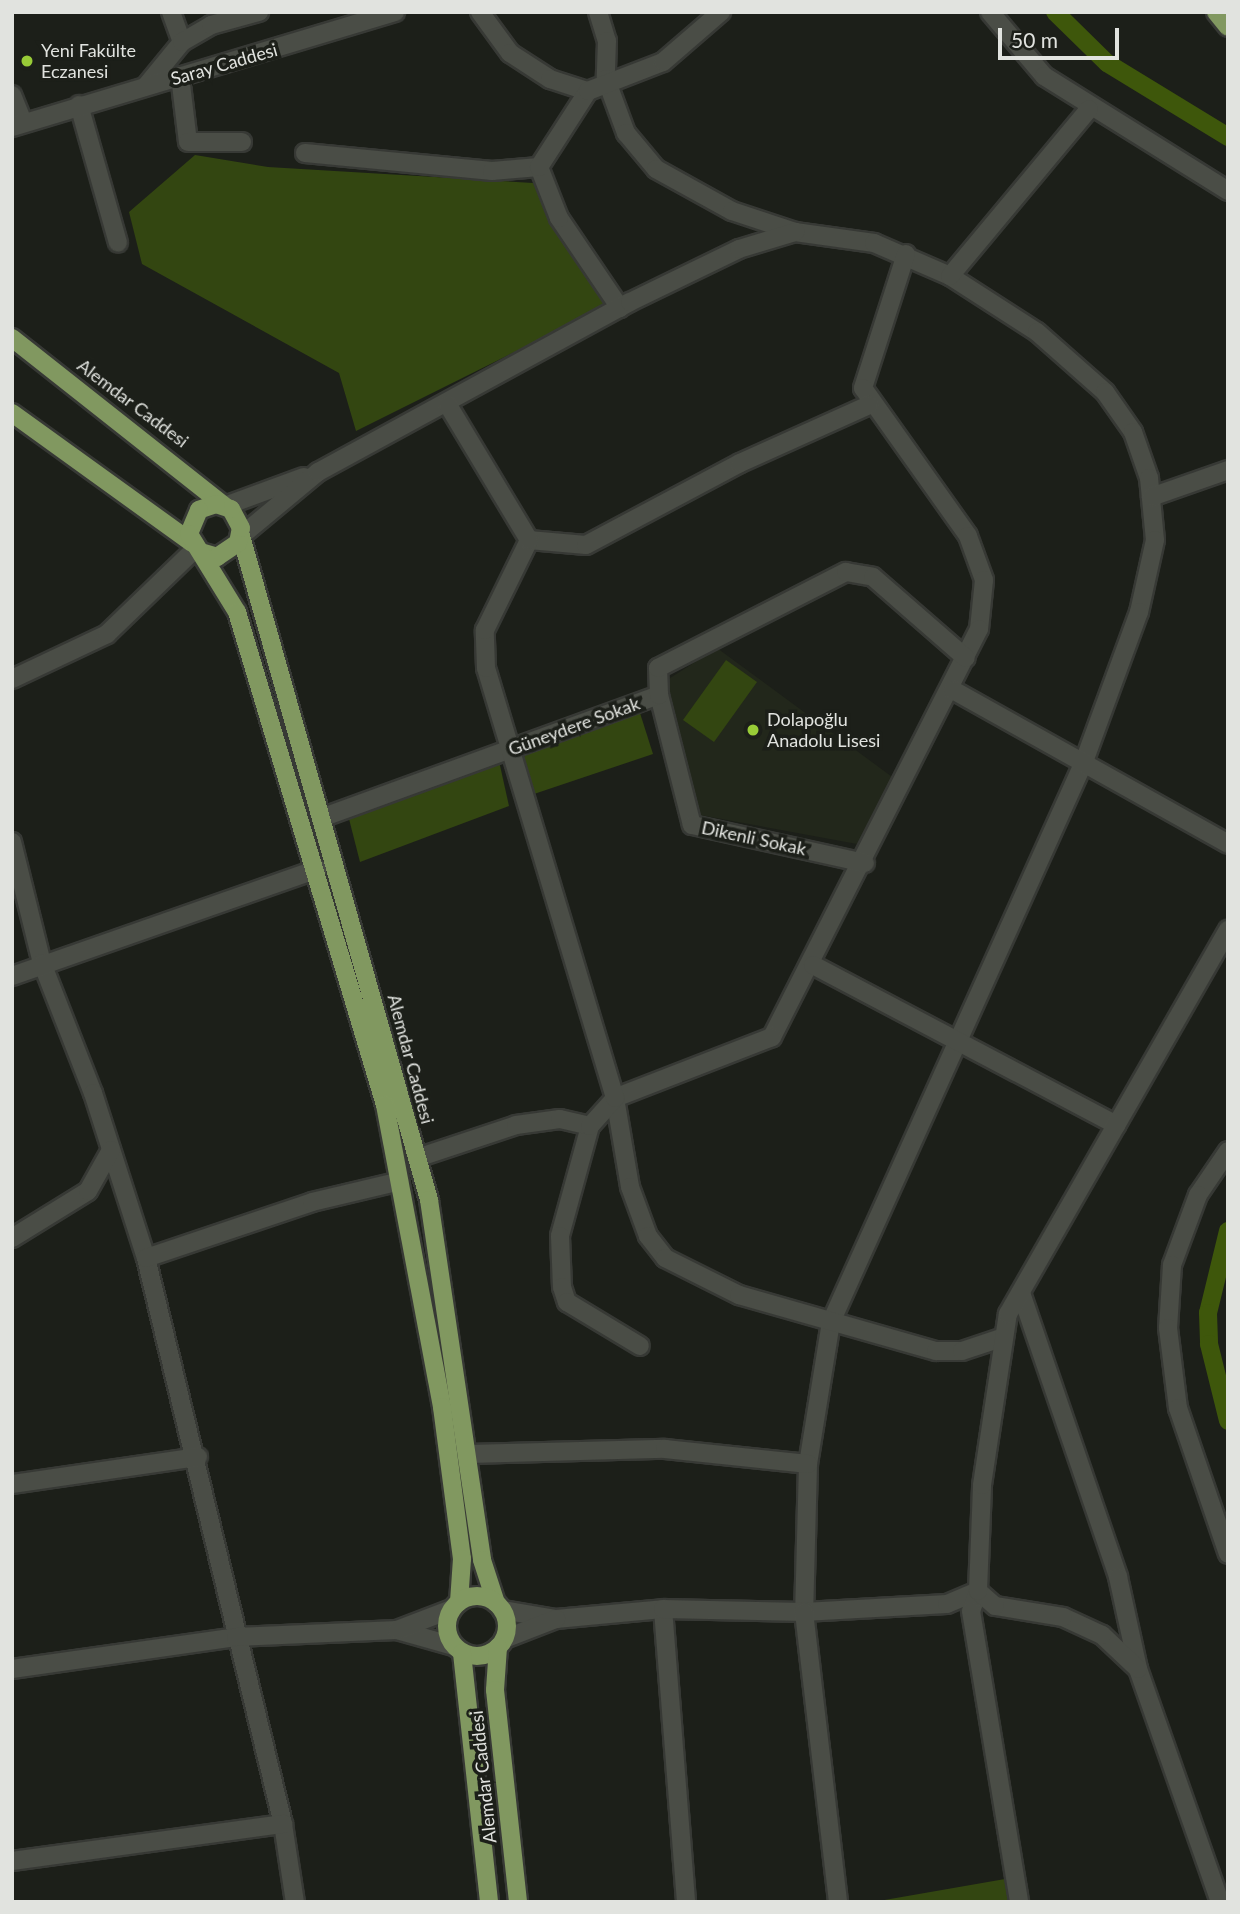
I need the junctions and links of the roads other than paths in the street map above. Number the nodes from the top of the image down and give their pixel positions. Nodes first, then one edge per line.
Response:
1 (172, 12) edge
2 (259, 12) edge
3 (395, 12) edge
4 (480, 12) edge
5 (598, 12) edge
6 (721, 12) edge
7 (990, 12) edge
8 (1216, 12) edge
9 (1228, 27) edge
10 (183, 43) junction
11 (180, 76) junction
12 (606, 79) junction
13 (146, 86) junction
14 (588, 91) junction
15 (12, 95) edge
16 (79, 105) junction
17 (1089, 109) junction
18 (18, 125) edge
19 (242, 142) dead end
20 (305, 153) dead end
21 (539, 167) junction
22 (1228, 191) edge
23 (795, 232) junction
24 (118, 243) dead end
25 (906, 254) junction
26 (950, 276) junction
27 (620, 308) junction
28 (12, 338) edge
29 (448, 405) junction
30 (869, 405) junction
31 (12, 412) edge
32 (1228, 470) edge
33 (318, 472) junction
34 (1151, 497) junction
35 (225, 506) junction
36 (241, 536) junction
37 (529, 540) junction
38 (196, 548) junction
39 (967, 658) junction
40 (12, 679) edge
41 (953, 690) junction
42 (659, 695) junction
43 (508, 750) junction
44 (1083, 764) junction
45 (321, 818) junction
46 (12, 842) edge
47 (1228, 844) edge
48 (865, 863) junction
49 (318, 869) junction
50 (20, 911) edge
51 (1228, 930) edge
52 (42, 963) junction
53 (813, 965) junction
54 (12, 976) edge
55 (957, 1042) junction
56 (615, 1098) junction
57 (1116, 1125) junction
58 (590, 1126) junction
59 (111, 1150) junction
60 (1228, 1151) edge
61 (417, 1158) junction
62 (400, 1181) junction
63 (12, 1238) edge
64 (146, 1258) junction
65 (1021, 1293) junction
66 (831, 1322) junction
67 (1004, 1337) junction
68 (640, 1346) dead end
69 (469, 1454) junction
70 (198, 1457) junction
71 (808, 1464) junction
72 (12, 1484) edge
73 (1228, 1554) edge
74 (978, 1591) junction
75 (455, 1606) junction
76 (499, 1606) junction
77 (663, 1609) junction
78 (804, 1612) junction
79 (556, 1619) junction
80 (397, 1630) junction
81 (236, 1637) junction
82 (501, 1643) junction
83 (458, 1649) junction
84 (12, 1669) edge
85 (1138, 1669) junction
86 (283, 1824) junction
87 (12, 1861) edge
88 (295, 1902) edge
89 (489, 1902) edge
90 (518, 1902) edge
91 (686, 1902) edge
92 (838, 1902) edge
93 (1018, 1902) edge
94 (1220, 1902) edge

1 - 10 street
2 - 10 street
3 - 11 street, Saray Caddesi
4 - 14 street
5 - 12 street
6 - 12 street
7 - 17 street
8 - 9 main road
10 - 13 street
11 - 13 street, Saray Caddesi
11 - 19 street
12 - 14 street
12 - 23 street
13 - 16 street, Saray Caddesi
14 - 21 street
15 - 18 street
16 - 18 street, Saray Caddesi
16 - 24 street
17 - 22 street
17 - 26 street
20 - 21 street
21 - 27 street
23 - 25 street
23 - 27 street
25 - 26 street
25 - 30 street
26 - 34 street
27 - 29 street
28 - 35 main road, Alemdar Caddesi
29 - 33 street
29 - 37 street
30 - 37 street
30 - 39 street
31 - 38 main road, Alemdar Caddesi
32 - 34 street
33 - 35 street
33 - 36 street
34 - 44 street
35 - 36 main road
35 - 38 main road
36 - 38 main road
36 - 45 main road, Alemdar Caddesi
37 - 43 street
38 - 40 street
38 - 49 main road, Alemdar Caddesi
39 - 41 street
39 - 42 street, Güneydere Sokak
41 - 44 street
41 - 48 street
42 - 43 street, Güneydere Sokak
42 - 48 street, Dikenli Sokak
43 - 45 street, Güneydere Sokak
43 - 56 street
44 - 47 street
44 - 55 street
45 - 61 main road, Alemdar Caddesi
46 - 50 street
48 - 53 street
49 - 52 street
49 - 62 main road, Alemdar Caddesi
50 - 52 street
51 - 57 street
52 - 54 street
52 - 59 street
53 - 55 street
53 - 56 street
55 - 57 street
55 - 66 street
56 - 58 street
56 - 66 street
57 - 65 street
58 - 61 street
58 - 68 street
59 - 63 street
59 - 64 street
60 - 73 street
61 - 69 main road, Alemdar Caddesi
62 - 64 street
62 - 75 main road, Alemdar Caddesi
64 - 70 street
65 - 67 street
65 - 85 street
66 - 67 street
66 - 71 street
67 - 74 street
69 - 71 street
69 - 76 main road, Alemdar Caddesi
70 - 72 street
70 - 81 street
71 - 78 street
74 - 78 street
74 - 85 street
74 - 93 street
75 - 76 main road
75 - 80 street
75 - 83 main road
76 - 79 street
76 - 82 main road
77 - 78 street
77 - 79 street
77 - 91 street
78 - 92 street
79 - 82 street
80 - 81 street
80 - 83 street
81 - 84 street
81 - 86 street
82 - 83 main road
82 - 90 main road, Alemdar Caddesi
83 - 89 main road, Alemdar Caddesi
85 - 94 street
86 - 87 street
86 - 88 street

